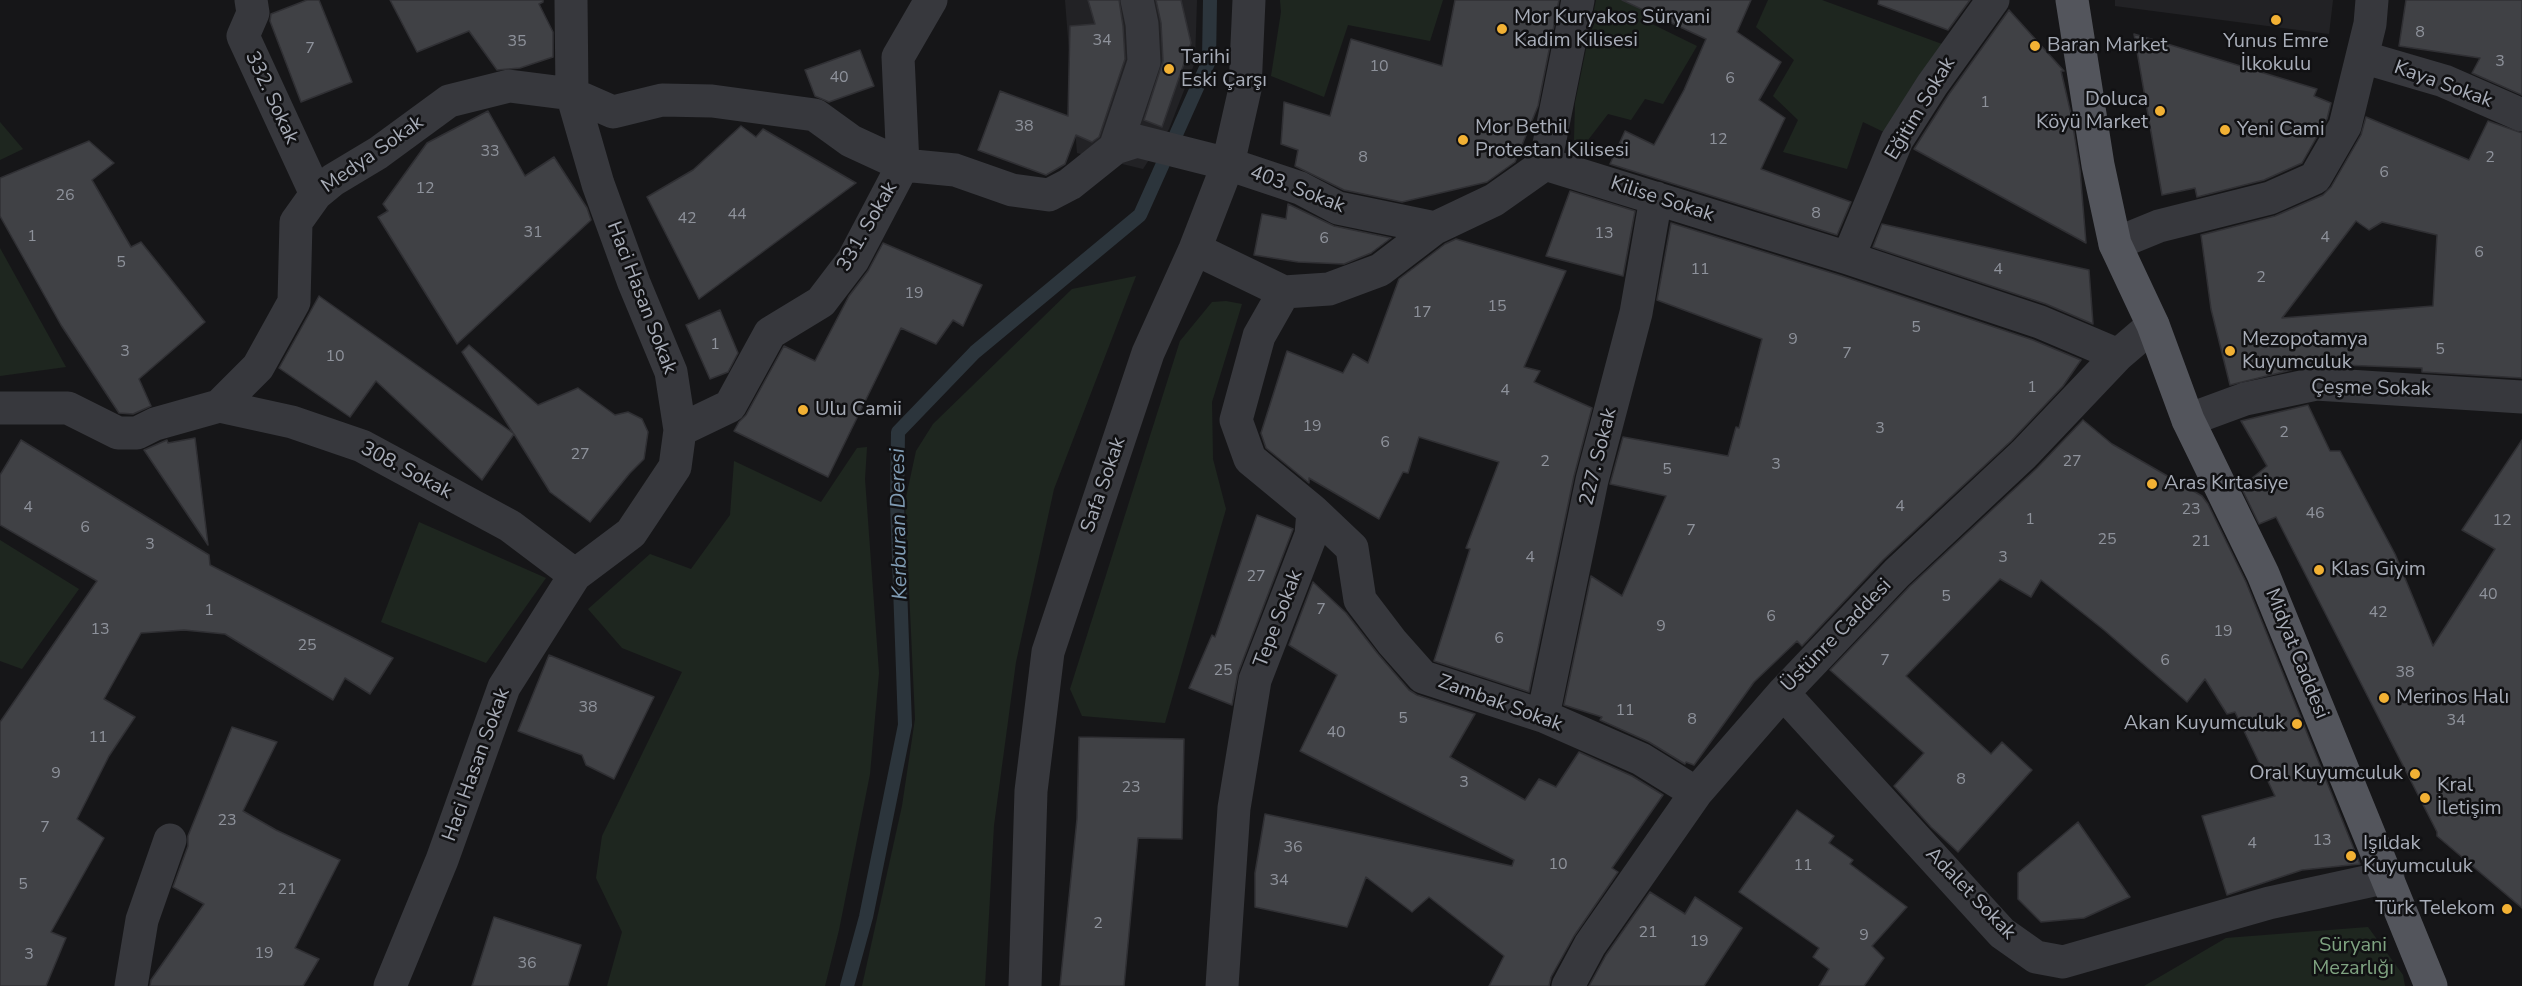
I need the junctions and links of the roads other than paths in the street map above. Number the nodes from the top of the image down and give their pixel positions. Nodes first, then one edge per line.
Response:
1 (251, 0) edge
2 (571, 0) edge
3 (931, 0) edge
4 (1137, 0) edge
5 (1249, 0) edge
6 (1578, 0) edge
7 (1993, 0) edge
8 (2072, 0) edge
9 (2372, 0) edge
10 (2362, 57) junction
11 (572, 94) junction
12 (2522, 115) edge
13 (1126, 144) junction
14 (1228, 164) junction
15 (1545, 164) junction
16 (903, 165) junction
17 (316, 194) junction
18 (1656, 198) junction
19 (1435, 228) junction
20 (2115, 244) junction
21 (1195, 249) junction
22 (1848, 258) junction
23 (1284, 292) junction
24 (2153, 325) junction
25 (2118, 355) junction
26 (2522, 396) edge
27 (219, 406) junction
28 (0, 408) edge
29 (2188, 420) junction
30 (680, 430) junction
31 (1312, 511) junction
32 (575, 575) junction
33 (1783, 693) junction
34 (1543, 716) junction
35 (1696, 793) junction
36 (170, 840) dead end
37 (2388, 877) junction
38 (131, 986) edge
39 (390, 986) edge
40 (1025, 986) edge
41 (1222, 986) edge
42 (1568, 986) edge
43 (2431, 986) edge

1 - 17 street, 332. Sokak
2 - 11 street, Haci Hasan Sokak
3 - 16 street
4 - 13 street
5 - 14 street, Safa Sokak
6 - 15 street
7 - 22 street, Eğitim Sokak
8 - 20 main road, Midyat Caddesi
9 - 10 street
10 - 12 street, Kaya Sokak
10 - 20 street
11 - 16 street, Medya Sokak
11 - 17 street, Medya Sokak
11 - 30 street, Haci Hasan Sokak
13 - 14 street, 403. Sokak
13 - 16 street, Medya Sokak
14 - 19 street, 403. Sokak
14 - 21 street, Safa Sokak
15 - 18 street, Kilise Sokak
15 - 19 street
16 - 30 street, 331. Sokak
17 - 27 street, Medya Sokak
18 - 22 street, Kilise Sokak
18 - 34 street, 227. Sokak
19 - 23 street
20 - 24 main road, Midyat Caddesi
21 - 23 street
21 - 40 street, Safa Sokak
22 - 25 street, Kilise Sokak
23 - 31 street
24 - 25 street, Üstünre Caddesi
24 - 29 main road, Midyat Caddesi
25 - 33 street, Üstünre Caddesi
26 - 29 street, Çeşme Sokak
27 - 28 street
27 - 32 street, 308. Sokak
29 - 37 main road, Midyat Caddesi
30 - 32 street, Haci Hasan Sokak
31 - 34 street, Zambak Sokak
31 - 41 street, Tepe Sokak
32 - 39 street, Haci Hasan Sokak
33 - 35 street, Üstünre Caddesi
33 - 37 street, Adalet Sokak
34 - 35 street, Zambak Sokak
35 - 42 street, Üstünre Caddesi
36 - 38 street
37 - 43 main road, Midyat Caddesi

